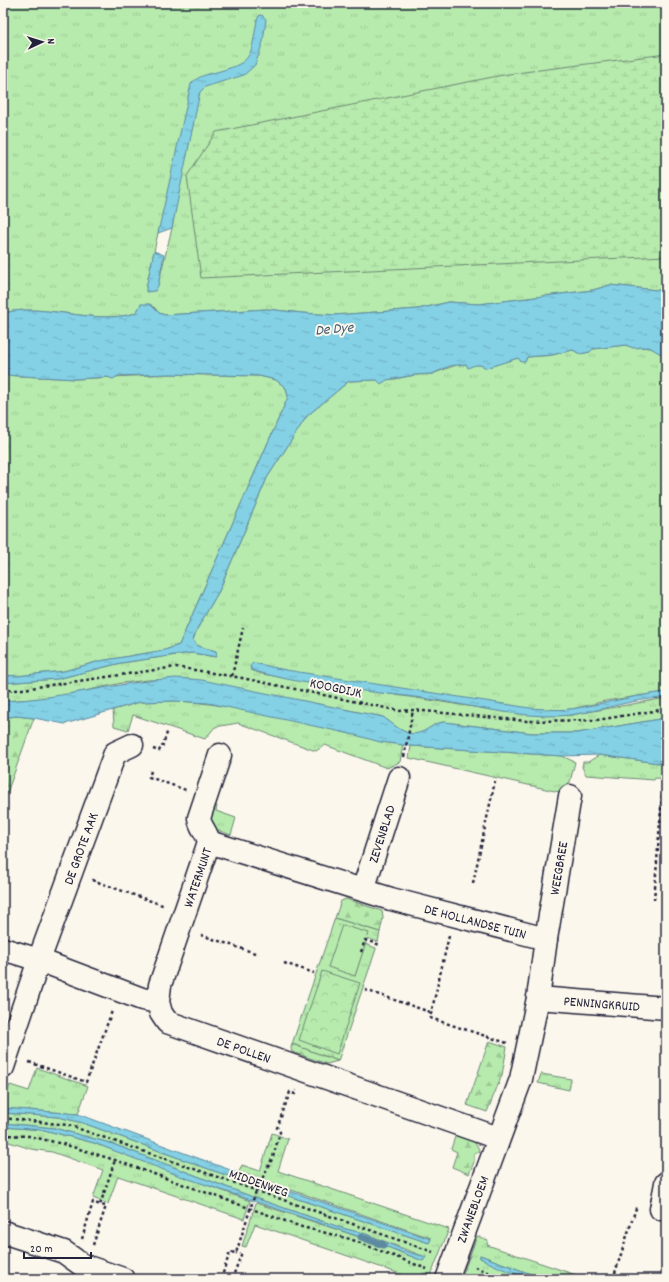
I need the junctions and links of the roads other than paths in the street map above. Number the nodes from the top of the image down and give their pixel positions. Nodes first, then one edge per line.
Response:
1 (140, 746) road end
2 (220, 755) dead end
3 (400, 778) dead end
4 (570, 796) dead end
5 (209, 842) junction
6 (364, 890) junction
7 (546, 939) junction
8 (3, 949) edge
9 (38, 960) junction
10 (538, 998) junction
11 (158, 1002) junction
12 (666, 1008) edge
13 (5, 1061) edge
14 (498, 1138) junction
15 (666, 1183) edge
16 (661, 1209) dead end
17 (3, 1232) edge
18 (445, 1270) edge
19 (122, 1279) edge

1 - 9 street, DE GROTE AAK
2 - 5 street, WATERMUNT
3 - 6 street, ZEVENBLAD
4 - 7 street, WEEGBREE
5 - 6 street, DE HOLLANDSE TUIN
5 - 11 street, WATERMUNT
6 - 7 street, DE HOLLANDSE TUIN
7 - 10 street, DE HOLLANDSE TUIN
8 - 9 street
9 - 11 street
9 - 13 street, DE GROTE AAK
10 - 12 street, PENNINGKRUID
10 - 14 street, DE HOLLANDSE TUIN
11 - 14 street, DE POLLEN
14 - 18 street, ZWANEBLOEM
15 - 16 street
17 - 19 street

